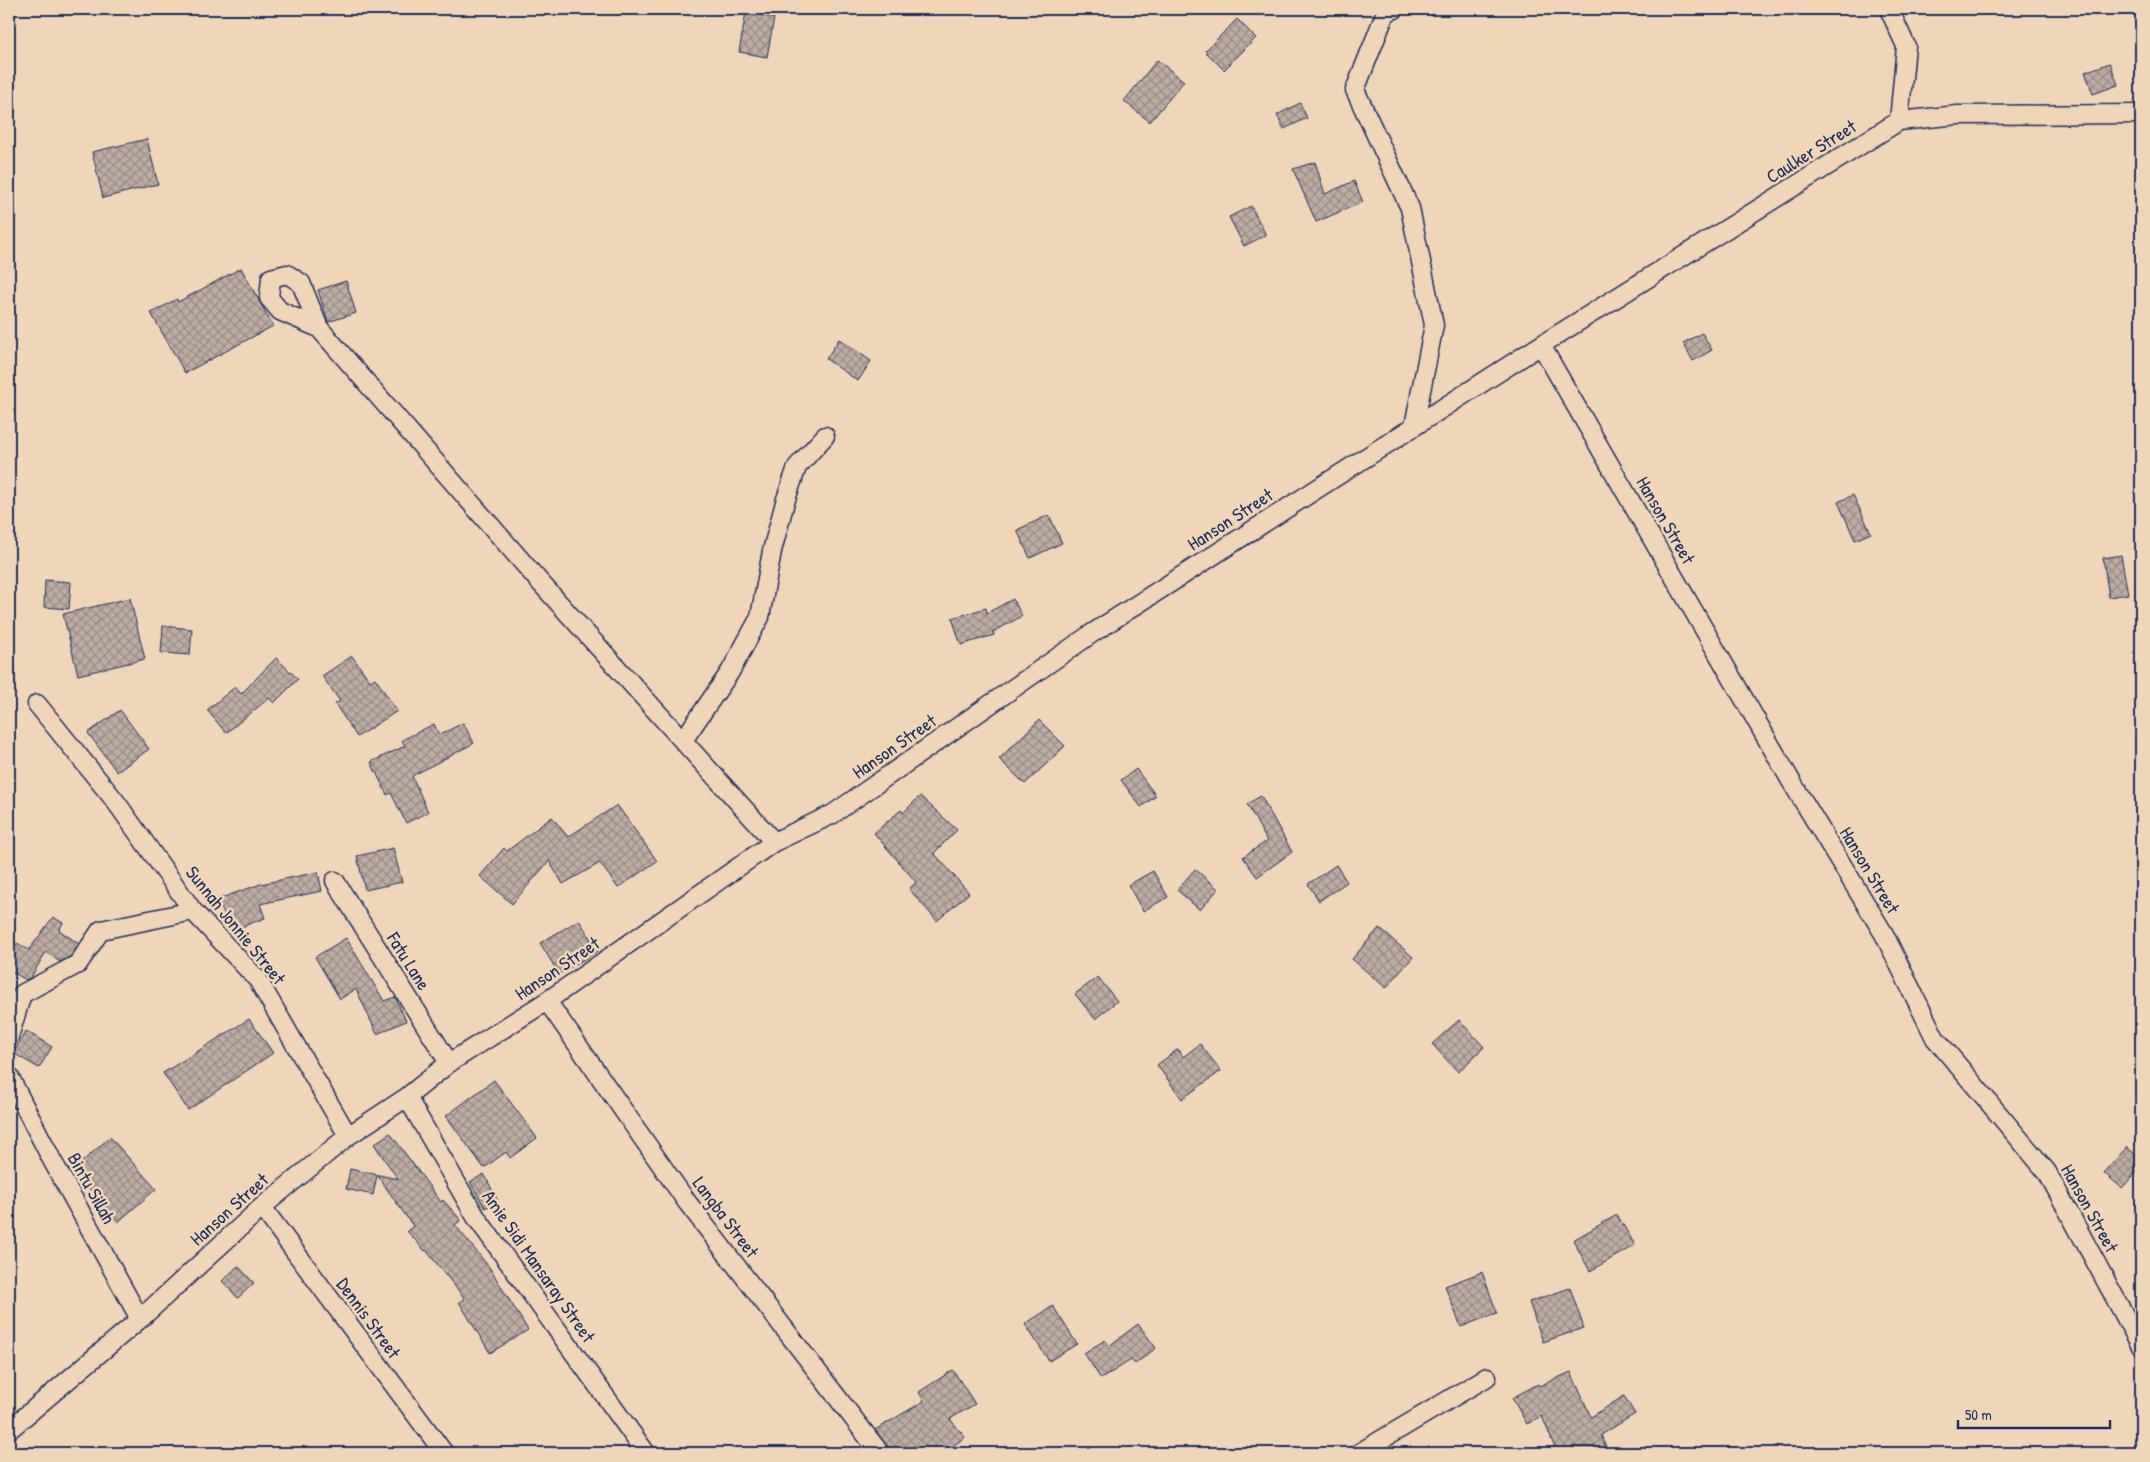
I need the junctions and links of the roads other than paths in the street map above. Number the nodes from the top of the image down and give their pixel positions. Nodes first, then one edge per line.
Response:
1 (1395, 9) edge
2 (1889, 9) edge
3 (2141, 114) edge
4 (1899, 121) junction
5 (319, 328) dead end
6 (1541, 345) junction
7 (1414, 426) junction
8 (825, 436) dead end
9 (37, 704) dead end
10 (684, 739) junction
11 (774, 842) junction
12 (335, 880) dead end
13 (193, 911) junction
14 (547, 1001) junction
15 (9, 1037) edge
16 (448, 1064) junction
17 (9, 1076) edge
18 (407, 1097) junction
19 (348, 1136) junction
20 (262, 1207) junction
21 (140, 1319) junction
22 (2141, 1346) edge
23 (1487, 1377) dead end
24 (9, 1430) edge
25 (444, 1453) edge
26 (646, 1453) edge
27 (880, 1453) edge
28 (1359, 1453) edge

1 - 7 street
2 - 4 street
3 - 4 street, Caulker Street
4 - 6 street, Caulker Street
5 - 10 street
6 - 7 street, Hanson Street
6 - 22 street, Hanson Street
7 - 11 street, Hanson Street
8 - 10 street
9 - 13 street, Sunnah Jonnie Street
10 - 11 street
11 - 14 street, Hanson Street
12 - 16 street, Fatu Lane
13 - 15 street
13 - 19 street, Sunnah Jonnie Street
14 - 16 street, Hanson Street
14 - 27 street, Langba Street
16 - 18 street, Hanson Street
17 - 21 street, Bintu Sillah
18 - 19 street, Hanson Street
18 - 26 street, Amie Sidi Mansaray Street
19 - 20 street, Hanson Street
20 - 21 street, Hanson Street
20 - 25 street, Dennis Street
21 - 24 street, Hanson Street
23 - 28 street

